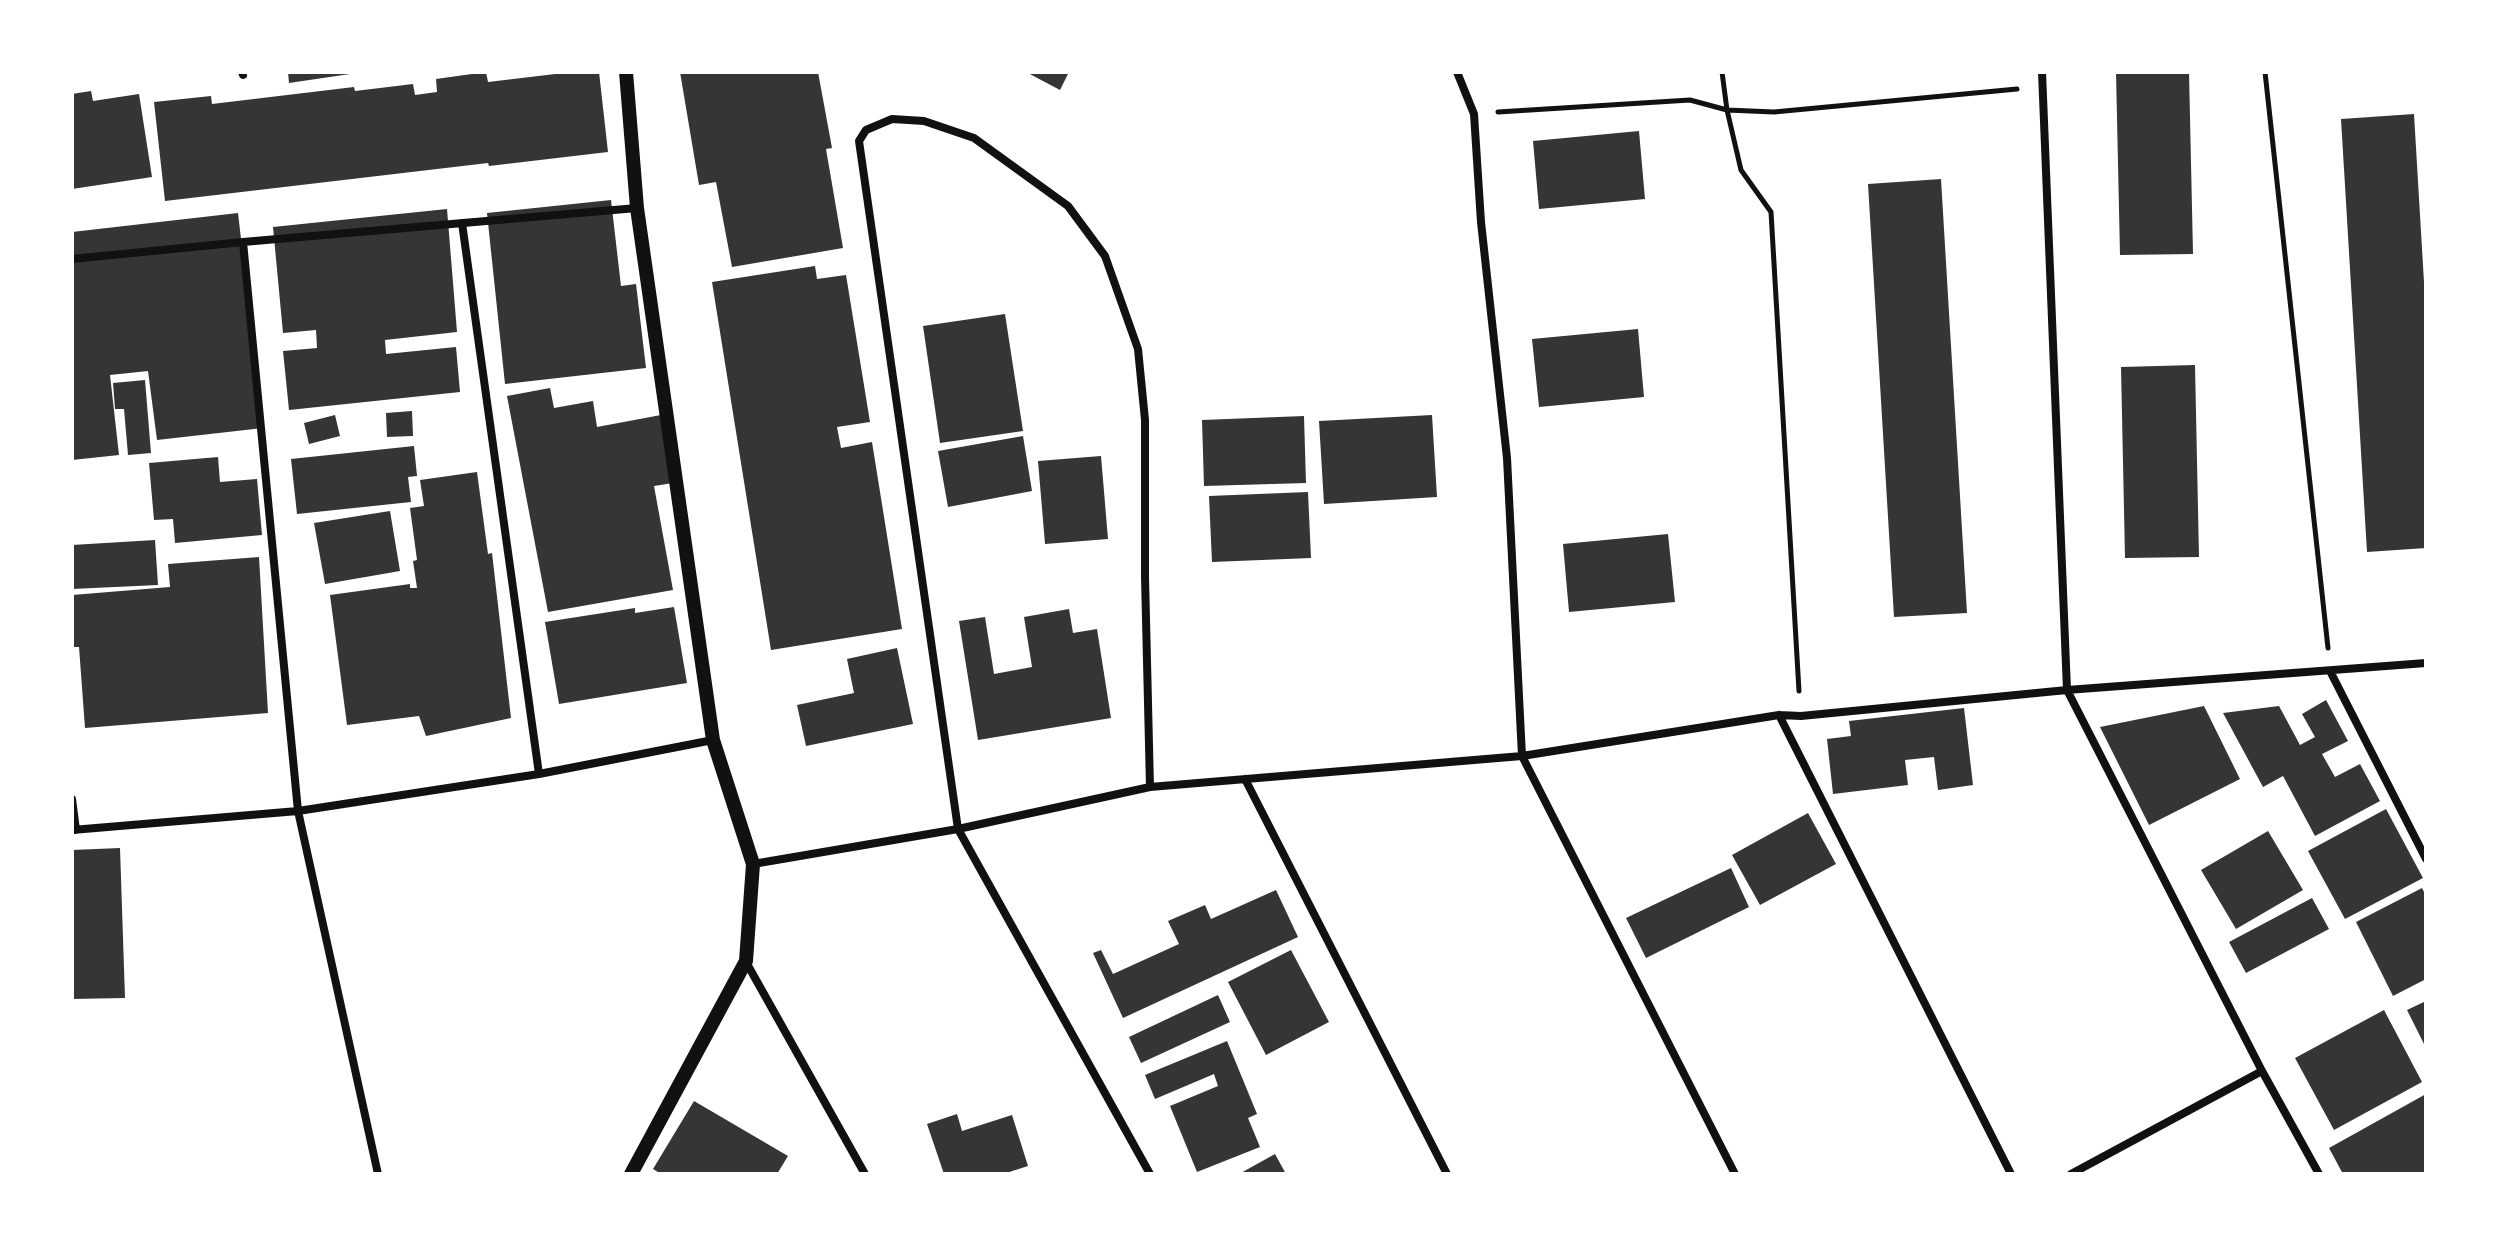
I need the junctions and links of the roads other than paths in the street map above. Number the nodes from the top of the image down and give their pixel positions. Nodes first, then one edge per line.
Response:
1 (626, 72) edge
2 (1457, 72) edge
3 (2042, 72) edge
4 (637, 208) junction
5 (462, 223) junction
6 (243, 242) junction
7 (72, 259) edge
8 (2426, 663) edge
9 (2330, 671) junction
10 (2067, 690) junction
11 (1779, 715) junction
12 (713, 740) junction
13 (1522, 756) junction
14 (539, 774) junction
15 (1245, 779) junction
16 (1150, 787) junction
17 (72, 799) edge
18 (298, 811) junction
19 (958, 829) junction
20 (74, 830) edge
21 (2426, 859) edge
22 (753, 864) junction
23 (746, 961) junction
24 (2262, 1071) junction
25 (378, 1174) edge
26 (631, 1174) edge
27 (865, 1174) edge
28 (1150, 1174) edge
29 (1447, 1174) edge
30 (1735, 1174) edge
31 (2011, 1174) edge
32 (2071, 1174) edge
33 (2319, 1174) edge

1 - 4 street
2 - 13 street
3 - 10 street
4 - 5 street
4 - 12 street
5 - 6 street
5 - 14 street
6 - 7 street
6 - 18 street
8 - 9 street
9 - 10 street
9 - 21 street
10 - 11 street
10 - 24 street
11 - 13 street
11 - 31 street
12 - 14 street
12 - 22 street
13 - 15 street
13 - 30 street
14 - 18 street
15 - 16 street
15 - 29 street
16 - 19 street
16 - 19 street
17 - 20 street
18 - 20 street
18 - 25 street
19 - 22 street
19 - 28 street
22 - 23 street
23 - 26 street
23 - 27 street
24 - 32 street
24 - 33 street

